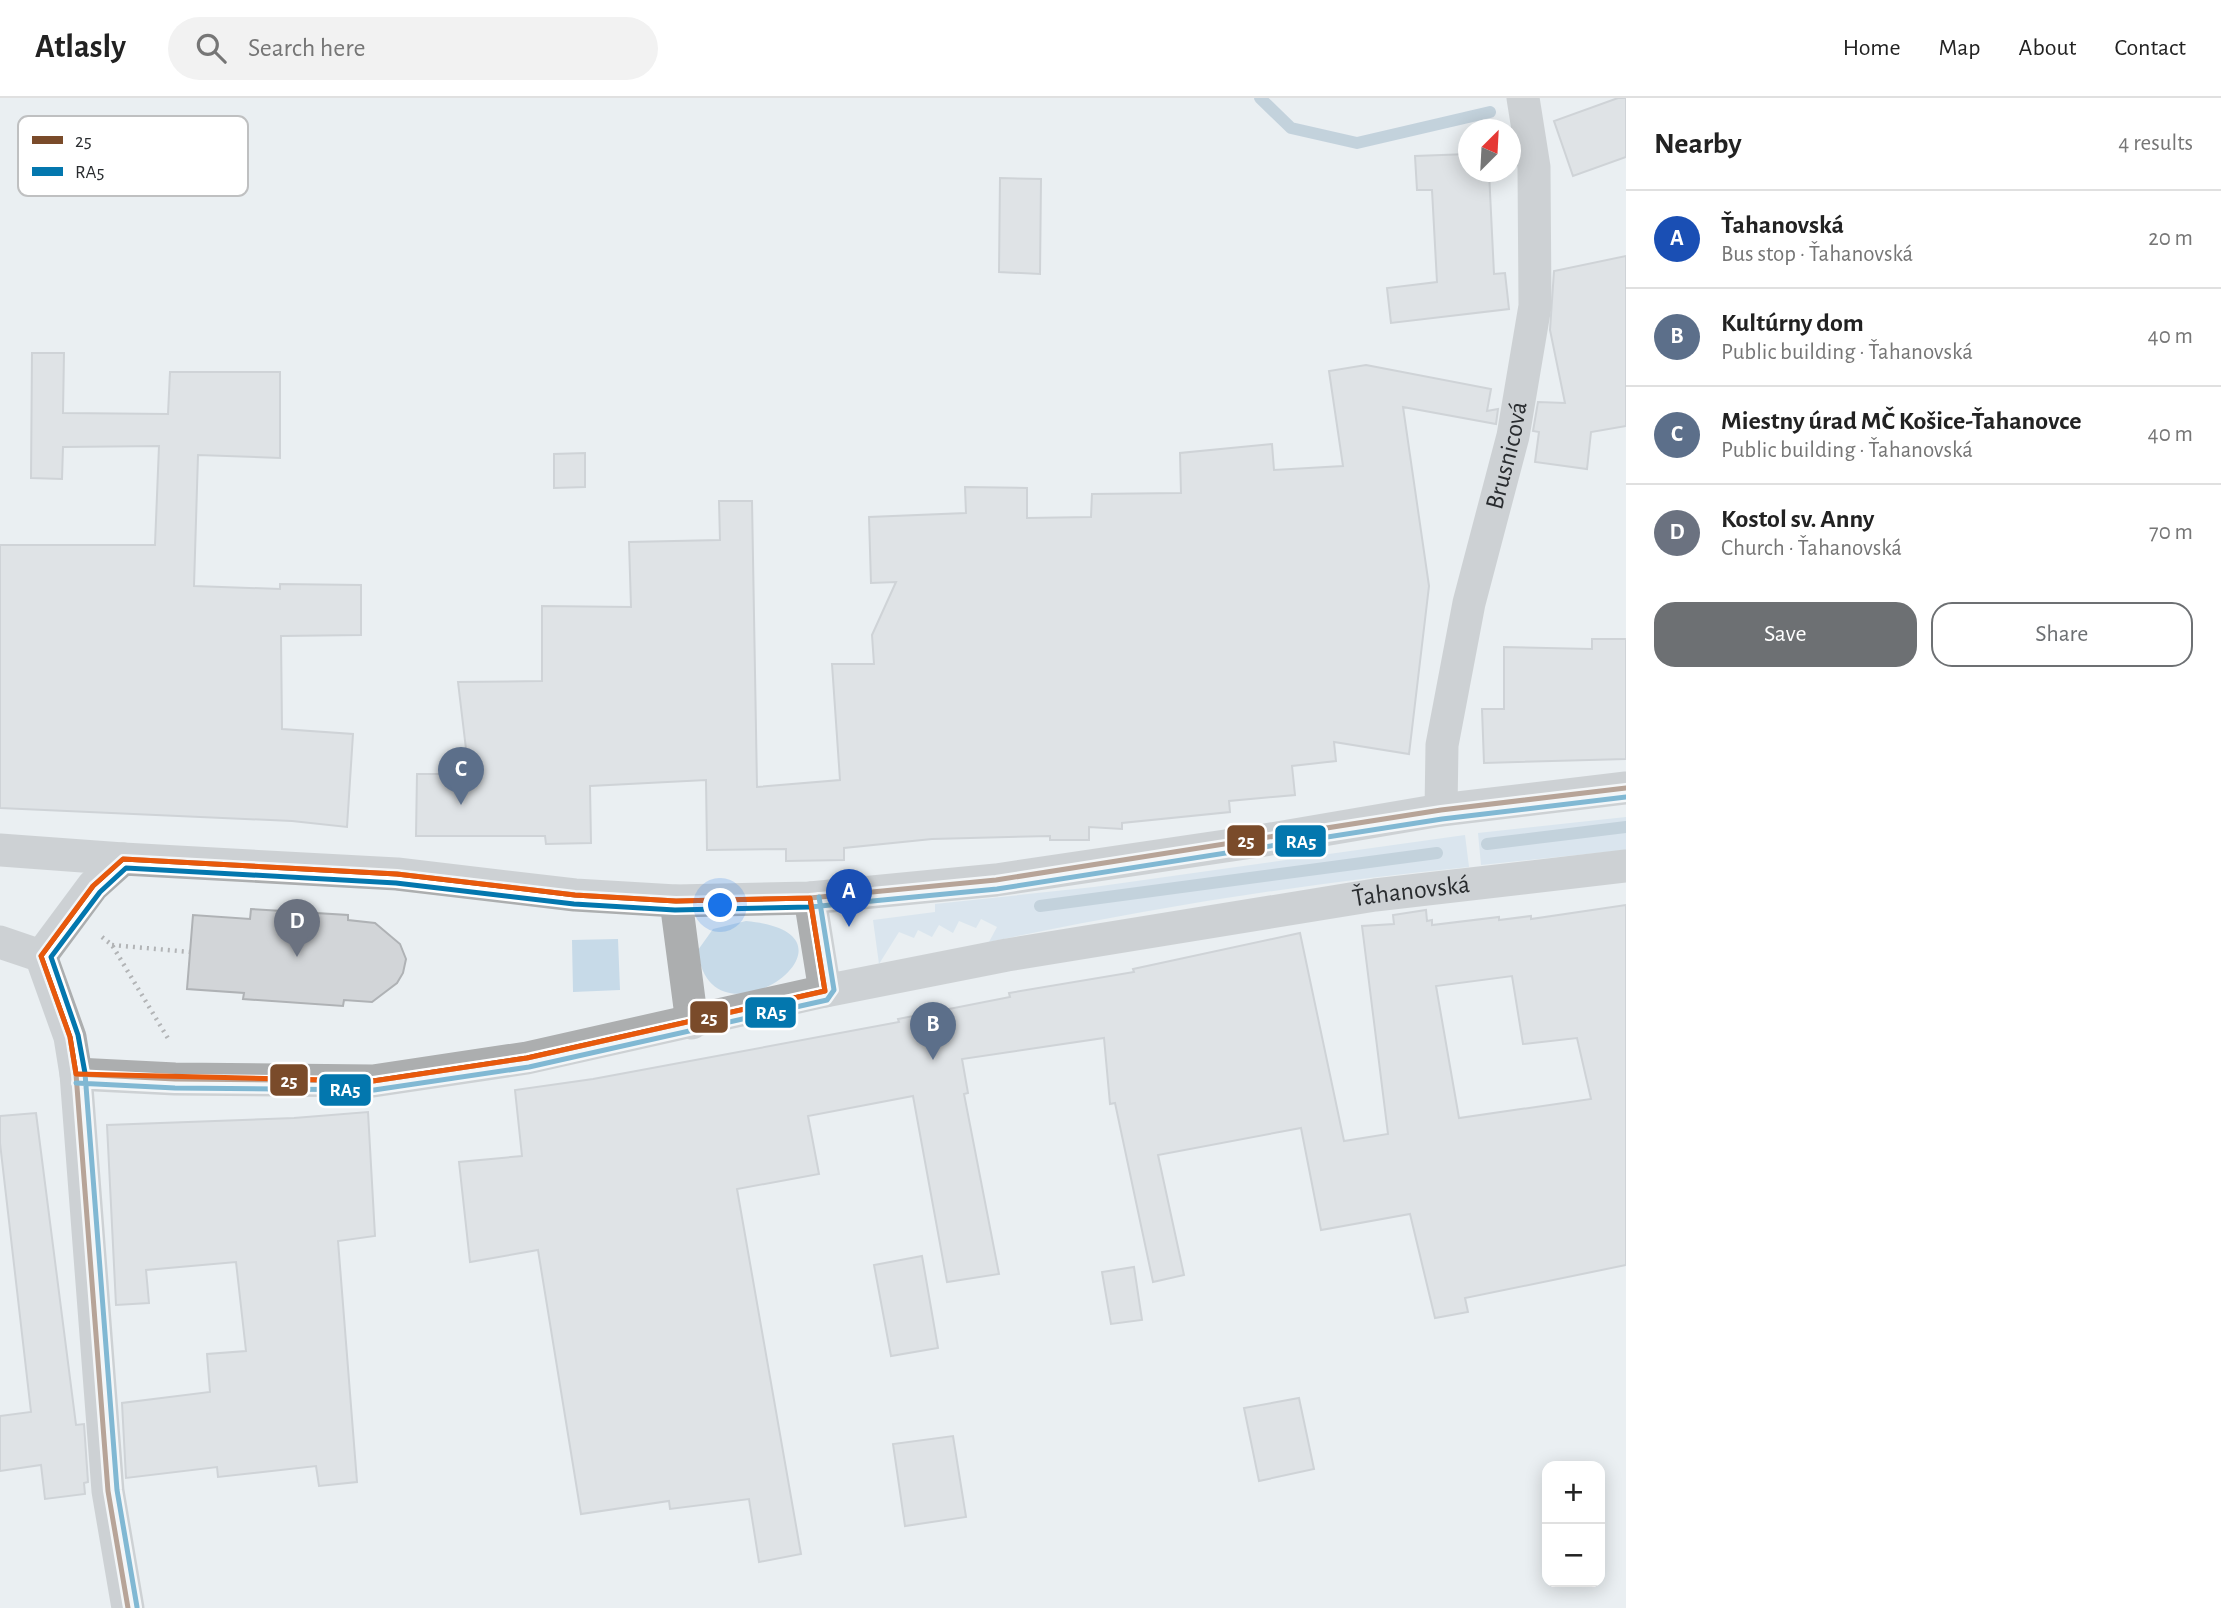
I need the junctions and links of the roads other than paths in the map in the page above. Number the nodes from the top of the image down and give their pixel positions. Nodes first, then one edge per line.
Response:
1 (1523, 98) edge
2 (1626, 788) edge
3 (1441, 810) junction
4 (0, 850) edge
5 (123, 859) junction
6 (1626, 866) edge
7 (810, 898) junction
8 (676, 901) junction
9 (0, 942) edge
10 (41, 956) junction
11 (825, 991) junction
12 (692, 1023) junction
13 (76, 1074) junction
14 (128, 1608) edge

1 - 3 street, Brusnicová
2 - 3 street
3 - 7 street
4 - 5 street
5 - 8 street
5 - 10 street
6 - 11 street, Ťahanovská
7 - 8 street
7 - 11 street
8 - 12 street
9 - 10 street
10 - 13 street
11 - 12 street, Ťahanovská
12 - 13 street, Ťahanovská
13 - 14 street

